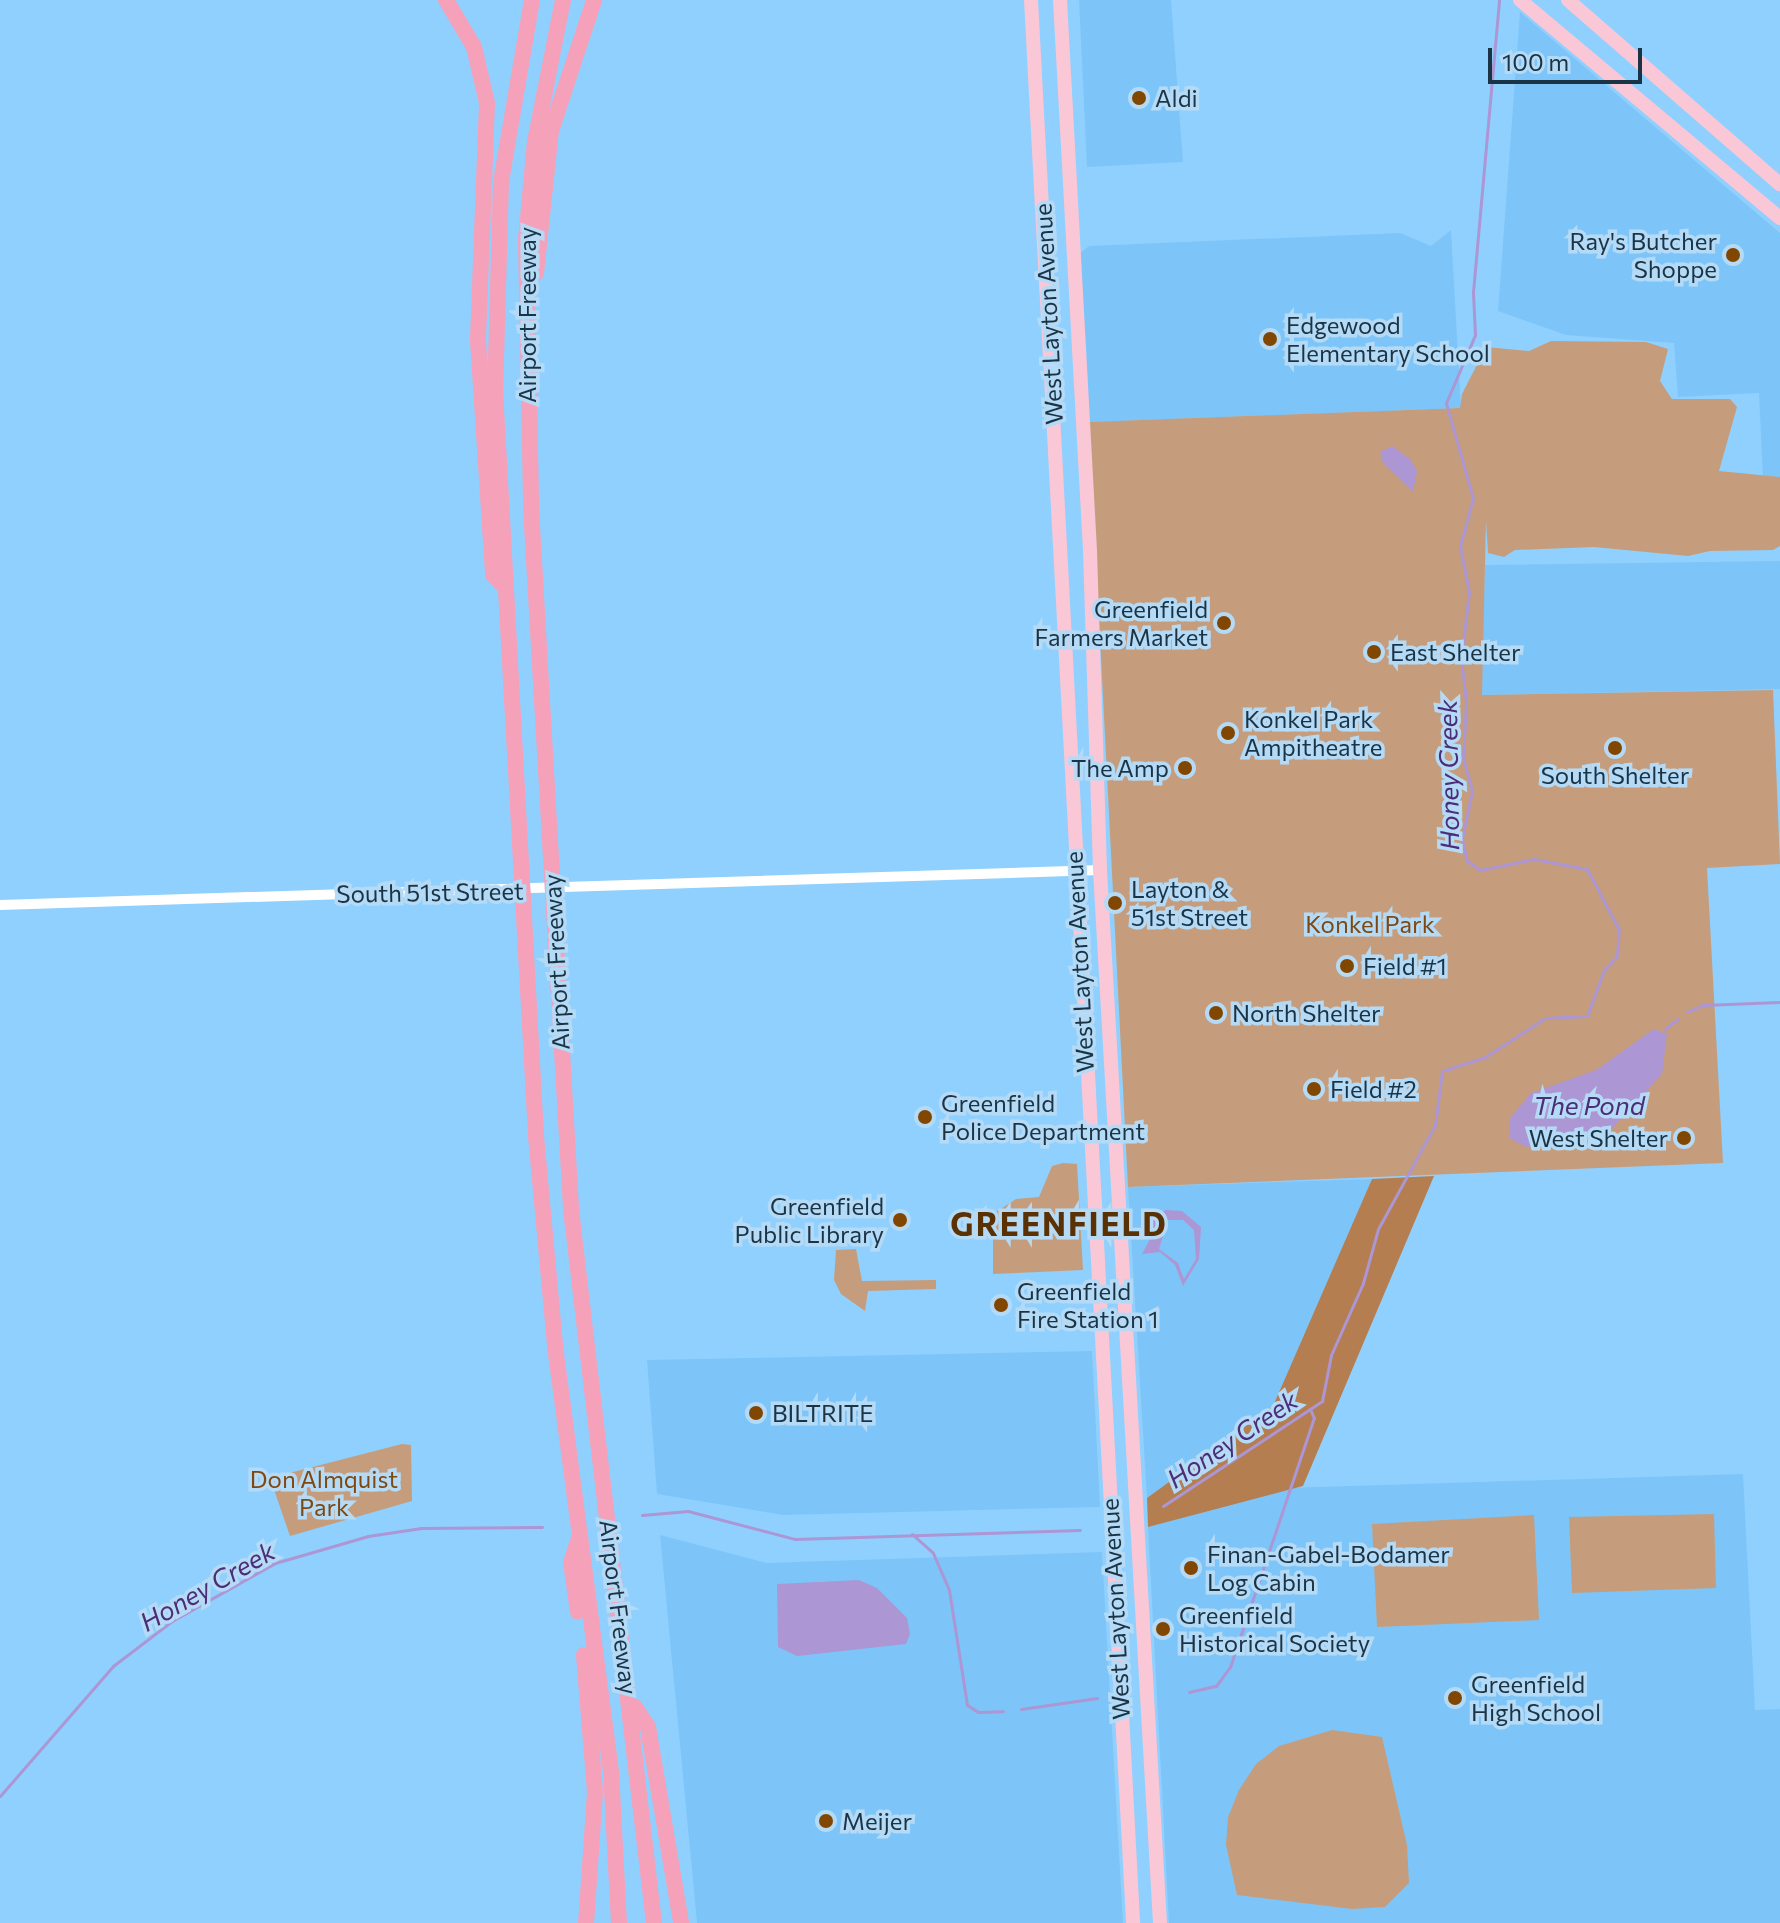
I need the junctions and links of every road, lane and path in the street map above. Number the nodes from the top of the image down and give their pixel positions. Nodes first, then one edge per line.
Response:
1 (446, 0) edge
2 (532, 0) edge
3 (563, 0) edge
4 (594, 0) edge
5 (1031, 0) edge
6 (1060, 0) edge
7 (1520, 0) edge
8 (1568, 0) edge
9 (1780, 184) edge
10 (1780, 218) edge
11 (524, 345) junction
12 (506, 588) junction
13 (1100, 870) junction
14 (1074, 871) junction
15 (0, 905) edge
16 (579, 1535) junction
17 (631, 1702) junction
18 (586, 1923) edge
19 (619, 1923) edge
20 (654, 1923) edge
21 (681, 1923) edge
22 (1133, 1923) edge
23 (1160, 1923) edge

1 - 12 highway
2 - 12 highway, Airport Freeway
3 - 11 highway, Airport Freeway
4 - 11 highway
5 - 14 main road, West Layton Avenue
6 - 13 main road, West Layton Avenue
7 - 10 main road
8 - 9 main road
11 - 17 highway, Airport Freeway
12 - 16 highway, Airport Freeway
13 - 14 street, South 51st Street
13 - 23 main road, West Layton Avenue
14 - 15 street, South 51st Street
14 - 22 main road, West Layton Avenue
16 - 18 highway
16 - 19 highway, Airport Freeway
17 - 20 highway, Airport Freeway
17 - 21 highway

